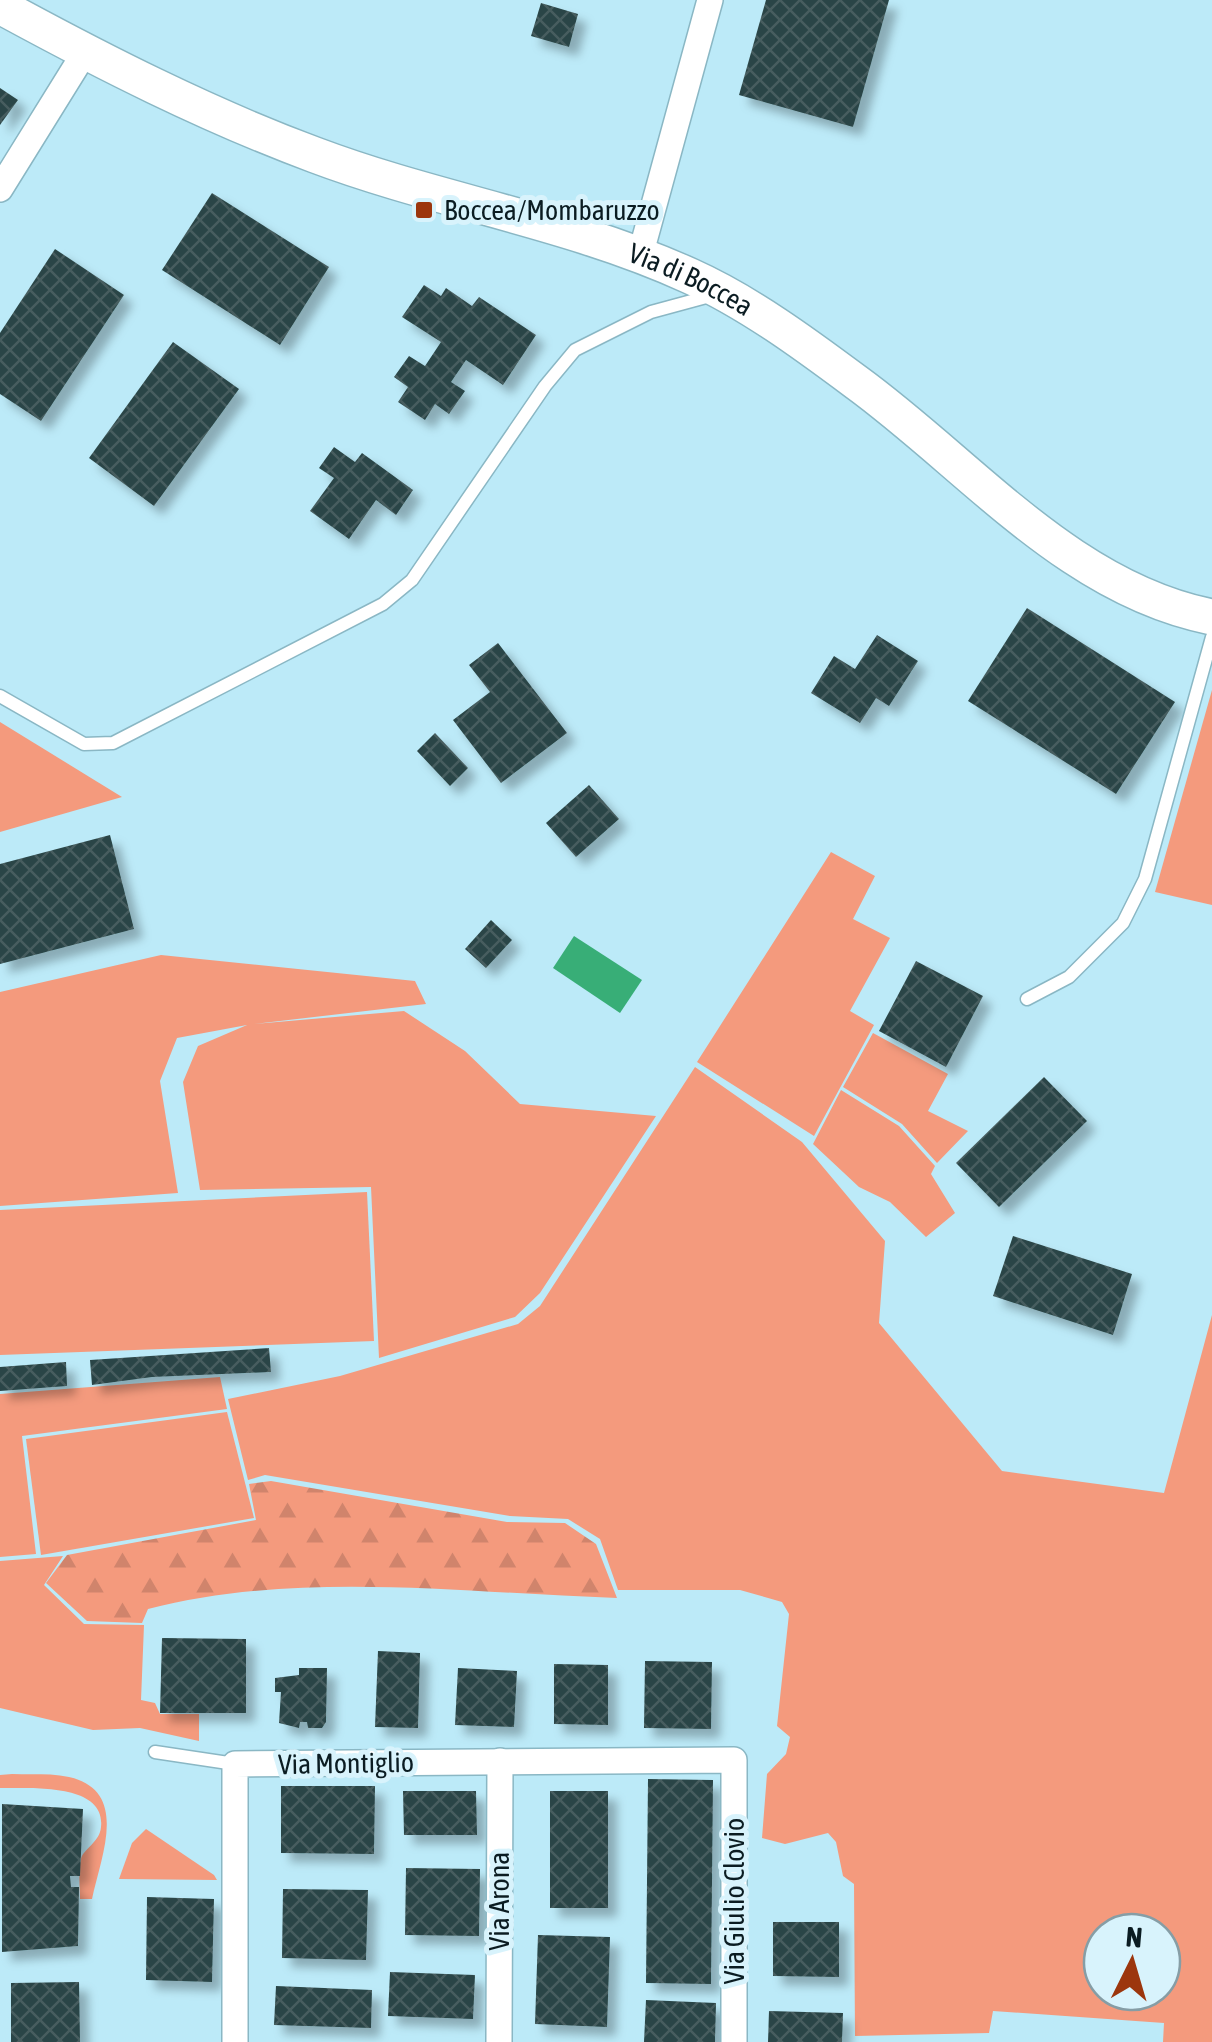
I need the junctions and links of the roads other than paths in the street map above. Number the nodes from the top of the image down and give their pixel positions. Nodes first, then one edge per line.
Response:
1 (710, 0) edge
2 (0, 6) edge
3 (86, 52) junction
4 (0, 189) edge
5 (640, 256) junction
6 (722, 292) junction
7 (1212, 617) edge
8 (1212, 637) edge
9 (0, 696) edge
10 (1027, 1000) dead end
11 (155, 1752) dead end
12 (734, 1760) joint
13 (500, 1761) junction
14 (235, 1764) junction
15 (234, 2042) edge
16 (499, 2042) edge
17 (734, 2042) edge

1 - 5 street
2 - 3 main road, Via di Boccea
3 - 4 street
3 - 5 main road, Via di Boccea
5 - 6 main road, Via di Boccea
6 - 7 main road, Via di Boccea
6 - 9 lane
8 - 10 lane
11 - 14 lane
12 - 13 street, Via Montiglio
12 - 17 street, Via Giulio Clovio
13 - 14 street, Via Montiglio
13 - 16 street, Via Arona
14 - 15 street

